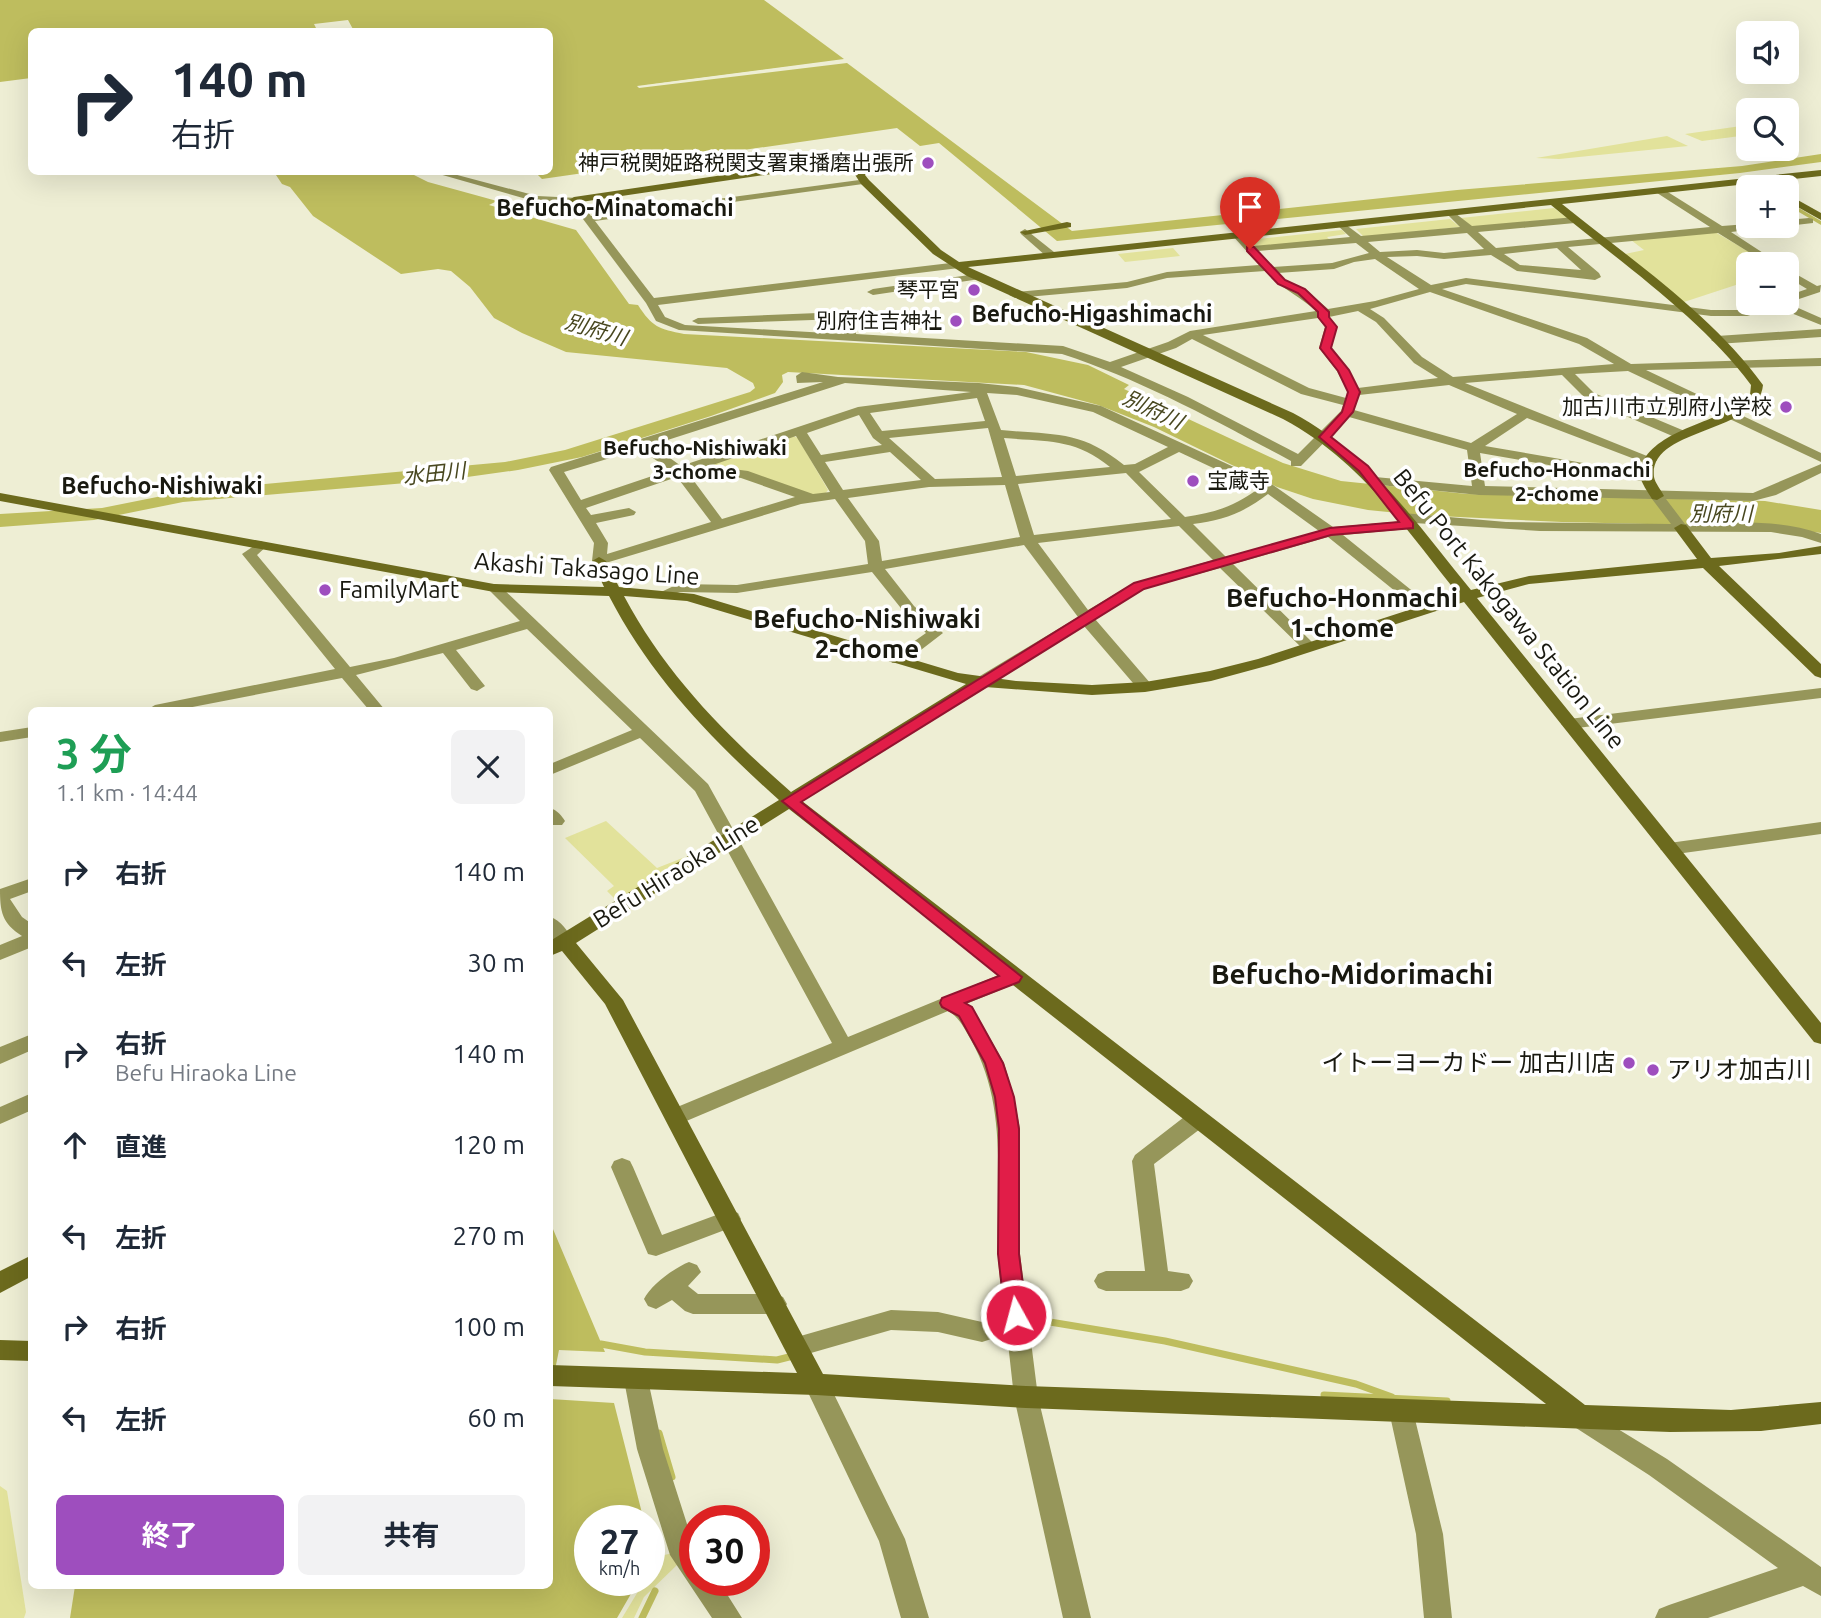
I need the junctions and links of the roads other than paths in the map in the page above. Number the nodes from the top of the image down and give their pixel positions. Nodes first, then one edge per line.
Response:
1 (854, 166) junction
2 (1821, 173) edge
3 (448, 175) edge
4 (1799, 176) edge
5 (863, 181) junction
6 (1736, 183) edge
7 (1659, 191) junction
8 (575, 200) junction
9 (1554, 202) junction
10 (1799, 204) edge
11 (904, 206) junction
12 (892, 208) junction
13 (1451, 213) junction
14 (1821, 217) edge
15 (589, 219) junction
16 (1575, 220) junction
17 (1809, 221) dead end
18 (1799, 222) edge
19 (1341, 224) junction
20 (1067, 225) dead end
21 (1736, 228) edge
22 (1469, 229) junction
23 (1720, 229) junction
24 (1237, 235) junction
25 (1357, 239) junction
26 (1601, 241) junction
27 (1559, 245) junction
28 (1250, 249) junction
29 (1493, 251) junction
30 (1756, 252) edge
31 (1050, 254) junction
32 (1378, 257) junction
33 (959, 265) junction
34 (1269, 269) junction
35 (1595, 275) junction
36 (976, 277) junction
37 (1799, 279) edge
38 (1429, 289) junction
39 (1818, 289) edge
40 (873, 292) dead end
41 (1015, 295) junction
42 (1799, 296) edge
43 (1597, 298) junction
44 (650, 302) junction
45 (1359, 307) junction
46 (1684, 309) junction
47 (1324, 312) junction
48 (1799, 312) edge
49 (1736, 313) edge
50 (667, 322) junction
51 (1821, 322) edge
52 (1821, 333) edge
53 (1192, 334) junction
54 (850, 337) junction
55 (1717, 340) junction
56 (1147, 353) junction
57 (1740, 362) junction
58 (1821, 362) edge
59 (1110, 367) junction
60 (1629, 367) junction
61 (1565, 371) junction
62 (844, 379) junction
63 (1448, 379) junction
64 (801, 380) dead end
65 (981, 391) junction
66 (1351, 403) junction
67 (862, 410) junction
68 (1526, 413) junction
69 (1733, 414) junction
70 (995, 429) junction
71 (799, 430) junction
72 (878, 435) junction
73 (1682, 435) junction
74 (1325, 437) junction
75 (643, 445) junction
76 (1178, 447) junction
77 (891, 448) junction
78 (1473, 448) junction
79 (1821, 458) edge
80 (818, 459) junction
81 (1650, 460) junction
82 (1821, 468) edge
83 (685, 469) junction
84 (1125, 469) junction
85 (1647, 478) junction
86 (1010, 481) junction
87 (1375, 481) junction
88 (932, 483) junction
89 (1268, 488) junction
90 (1479, 491) junction
91 (838, 494) junction
92 (1657, 496) junction
93 (0, 497) edge
94 (811, 498) junction
95 (580, 505) junction
96 (629, 512) dead end
97 (588, 520) junction
98 (1406, 521) junction
99 (1182, 522) junction
100 (719, 524) junction
101 (1681, 528) junction
102 (1330, 532) junction
103 (1028, 540) junction
104 (261, 545) junction
105 (1820, 549) edge
106 (599, 561) junction
107 (1220, 561) junction
108 (1707, 563) junction
109 (876, 567) junction
110 (494, 588) junction
111 (614, 593) junction
112 (666, 593) junction
113 (1466, 597) junction
114 (1426, 610) junction
115 (1085, 617) junction
116 (530, 623) junction
117 (1310, 647) junction
118 (447, 648) junction
119 (898, 660) junction
120 (346, 673) junction
121 (1821, 673) edge
122 (477, 678) dead end
123 (981, 682) junction
124 (1145, 687) junction
125 (1821, 693) edge
126 (170, 707) edge
127 (374, 707) edge
128 (1569, 724) junction
129 (643, 731) junction
130 (28, 733) edge
131 (0, 737) edge
132 (553, 769) edge
133 (790, 801) junction
134 (1821, 828) edge
135 (730, 839) junction
136 (1669, 849) junction
137 (28, 886) edge
138 (0, 896) edge
139 (28, 930) edge
140 (28, 941) edge
141 (557, 945) edge
142 (0, 953) edge
143 (1013, 977) junction
144 (949, 1003) junction
145 (1821, 1037) edge
146 (28, 1043) edge
147 (844, 1047) junction
148 (0, 1056) edge
149 (28, 1103) edge
150 (0, 1116) edge
151 (677, 1116) junction
152 (1196, 1120) junction
153 (621, 1167) dead end
154 (730, 1219) junction
155 (28, 1266) edge
156 (1106, 1281) dead end
157 (0, 1283) edge
158 (673, 1285) dead end
159 (775, 1304) junction
160 (1016, 1315) junction
161 (797, 1347) junction
162 (0, 1350) edge
163 (28, 1351) edge
164 (553, 1376) edge
165 (636, 1380) junction
166 (816, 1384) junction
167 (1026, 1397) junction
168 (1401, 1412) junction
169 (1821, 1413) edge
170 (1580, 1416) junction
171 (679, 1542) edge
172 (1814, 1577) edge
173 (713, 1596) edge
174 (728, 1618) edge
175 (915, 1618) edge
176 (1077, 1618) edge
177 (1438, 1618) edge
178 (1669, 1618) edge

1 - 5 street, Befu Port Kakogawa Station Line
1 - 8 street
1 - 11 street
2 - 4 street
3 - 8 street
5 - 12 street, Befu Port Kakogawa Station Line
5 - 15 street
6 - 7 street
7 - 9 street
7 - 23 street
8 - 15 street
9 - 13 street
9 - 16 street
10 - 14 street
11 - 12 street
11 - 33 street
12 - 33 street, Befu Port Kakogawa Station Line
13 - 19 street
13 - 22 street
15 - 44 street
16 - 22 street
16 - 26 street
17 - 18 street
19 - 24 street
19 - 25 street
20 - 31 street
21 - 23 street
22 - 25 street
22 - 29 street
23 - 26 street
23 - 30 street
24 - 28 street
24 - 31 street
25 - 28 street
25 - 32 street
26 - 27 street
26 - 46 street
27 - 29 street
27 - 35 street
28 - 34 street
29 - 32 street
29 - 35 street
31 - 33 street
32 - 34 street
32 - 38 street
33 - 36 street, Befu Port Kakogawa Station Line
33 - 44 street
34 - 41 street
34 - 47 street
35 - 43 street
36 - 40 street
36 - 41 street, Befu Port Kakogawa Station Line
37 - 39 street
38 - 43 street
38 - 45 street
38 - 60 street
39 - 42 street
41 - 56 street, Befu Port Kakogawa Station Line
43 - 46 street
44 - 50 street
45 - 47 street
45 - 63 street
46 - 49 street
46 - 55 street
47 - 53 street
47 - 66 street
48 - 51 street
50 - 54 street
50 - 54 street
52 - 55 street
53 - 56 street
53 - 66 street
54 - 59 street
55 - 57 street
56 - 59 street
56 - 74 street, Befu Port Kakogawa Station Line
57 - 58 street
57 - 60 street
57 - 69 street
59 - 74 street
60 - 61 street
60 - 69 street
61 - 63 street
61 - 73 street
62 - 64 street
62 - 65 street
62 - 75 street
63 - 66 street
63 - 68 street
65 - 67 street
65 - 70 street
65 - 76 street
66 - 74 street
66 - 78 street
67 - 71 street
67 - 72 street
68 - 78 street
68 - 81 street
69 - 73 street
69 - 79 street
70 - 72 street
70 - 84 street
70 - 86 street
71 - 80 street
71 - 83 street
72 - 77 street
73 - 81 street
74 - 87 street, Befu Port Kakogawa Station Line
75 - 83 street
75 - 95 street
76 - 84 street
76 - 89 street
77 - 80 street
77 - 88 street
78 - 85 street
78 - 90 street
80 - 91 street
81 - 85 street
82 - 92 street
83 - 94 street
83 - 95 street
83 - 100 street
84 - 86 street
84 - 99 street
85 - 92 street
86 - 88 street
86 - 103 street
87 - 90 street
87 - 98 street, Befu Port Kakogawa Station Line
88 - 91 street
89 - 99 street
89 - 102 street
90 - 92 street
91 - 94 street
91 - 109 street
92 - 101 street
93 - 104 street, Akashi Takasago Line
94 - 100 street
95 - 97 street
96 - 97 street
97 - 106 street
98 - 101 street
98 - 102 street
98 - 113 street, Befu Port Kakogawa Station Line
99 - 103 street
99 - 107 street
100 - 106 street
101 - 105 street
101 - 108 street
102 - 107 street
102 - 114 street
103 - 109 street
103 - 115 street
104 - 110 street, Akashi Takasago Line
104 - 120 street
105 - 108 street, Akashi Takasago Line
106 - 111 street
107 - 115 street
107 - 117 street
108 - 113 street, Akashi Takasago Line
108 - 121 street
109 - 112 street
109 - 119 street
110 - 111 street, Akashi Takasago Line
110 - 116 street
111 - 112 street, Akashi Takasago Line
111 - 133 street
112 - 119 street, Akashi Takasago Line
113 - 114 street, Akashi Takasago Line
113 - 128 street, Befu Port Kakogawa Station Line
114 - 117 street, Akashi Takasago Line
115 - 123 street
115 - 124 street
116 - 118 street
116 - 129 street
117 - 124 street, Akashi Takasago Line
118 - 120 street
118 - 122 street
119 - 123 street, Akashi Takasago Line
120 - 126 street
120 - 127 street
123 - 124 street, Akashi Takasago Line
123 - 133 street, Befu Hiraoka Line
125 - 128 street
128 - 136 street, Befu Port Kakogawa Station Line
129 - 132 street
129 - 135 street
130 - 131 street
133 - 135 street, Befu Hiraoka Line
133 - 143 street
134 - 136 street
135 - 141 street, Befu Hiraoka Line
135 - 147 street
136 - 145 street, Befu Port Kakogawa Station Line
137 - 138 street
138 - 139 street
140 - 142 street
141 - 151 street
143 - 144 street
143 - 152 street
144 - 147 street
144 - 160 street
146 - 148 street
147 - 151 street
149 - 150 street
151 - 154 street
152 - 156 street
152 - 170 street
153 - 154 street
154 - 159 street
155 - 157 street
158 - 159 street
159 - 161 street
160 - 161 street
160 - 167 street
161 - 166 street
162 - 163 street
164 - 165 street
165 - 166 street
165 - 171 street
166 - 167 street
166 - 175 street
167 - 168 street
167 - 176 street
168 - 170 street
168 - 177 street
169 - 170 street
170 - 172 street
172 - 178 street
173 - 174 street

